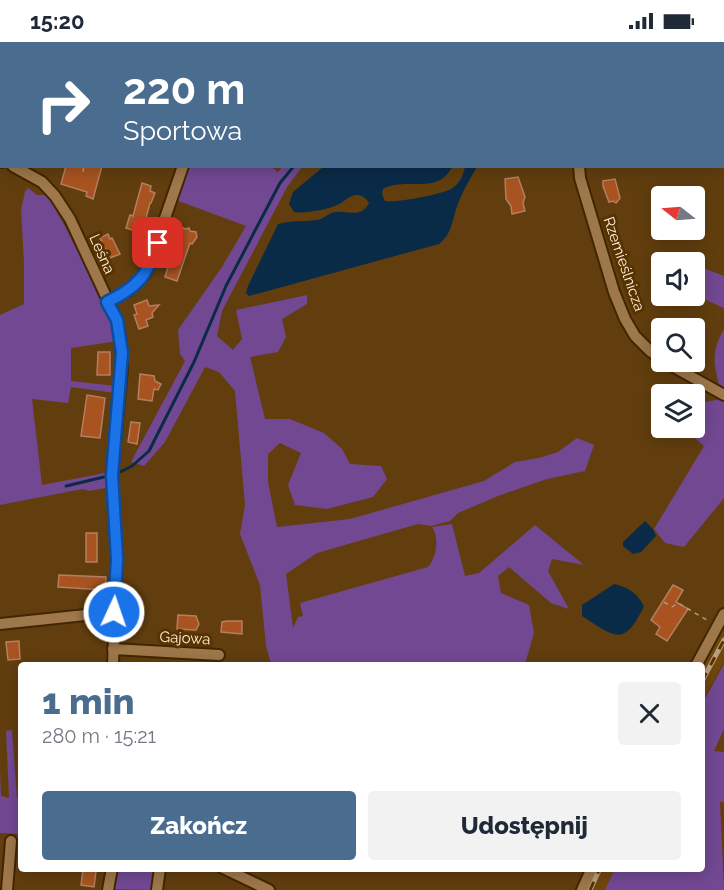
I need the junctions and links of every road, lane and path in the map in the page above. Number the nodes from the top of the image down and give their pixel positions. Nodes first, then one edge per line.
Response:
1 (17, 168) edge
2 (84, 168) edge
3 (182, 168) edge
4 (579, 168) edge
5 (83, 172) dead end
6 (107, 302) junction
7 (651, 352) edge
8 (684, 372) edge
9 (724, 395) edge
10 (664, 602) dead end
11 (114, 612) junction
12 (724, 614) edge
13 (0, 624) edge
14 (717, 626) junction
15 (113, 649) junction
16 (219, 655) dead end
17 (112, 662) edge
18 (698, 662) edge
19 (11, 841) dead end
20 (111, 872) edge
21 (159, 872) edge
22 (231, 872) edge
23 (590, 872) edge
24 (7, 890) edge
25 (108, 890) edge
26 (157, 890) edge
27 (269, 890) edge
28 (582, 890) edge

1 - 6 street, Leśna
2 - 5 path
3 - 6 street
4 - 7 street, Rzemieślnicza
6 - 11 street, Leśna
8 - 9 street, Rzemieślnicza
10 - 14 path
11 - 13 street
11 - 15 street, Leśna
12 - 14 street
14 - 18 street
15 - 16 street, Gajowa
15 - 17 street, Leśna
19 - 24 street
20 - 25 street
21 - 26 street
22 - 27 street
23 - 28 street

